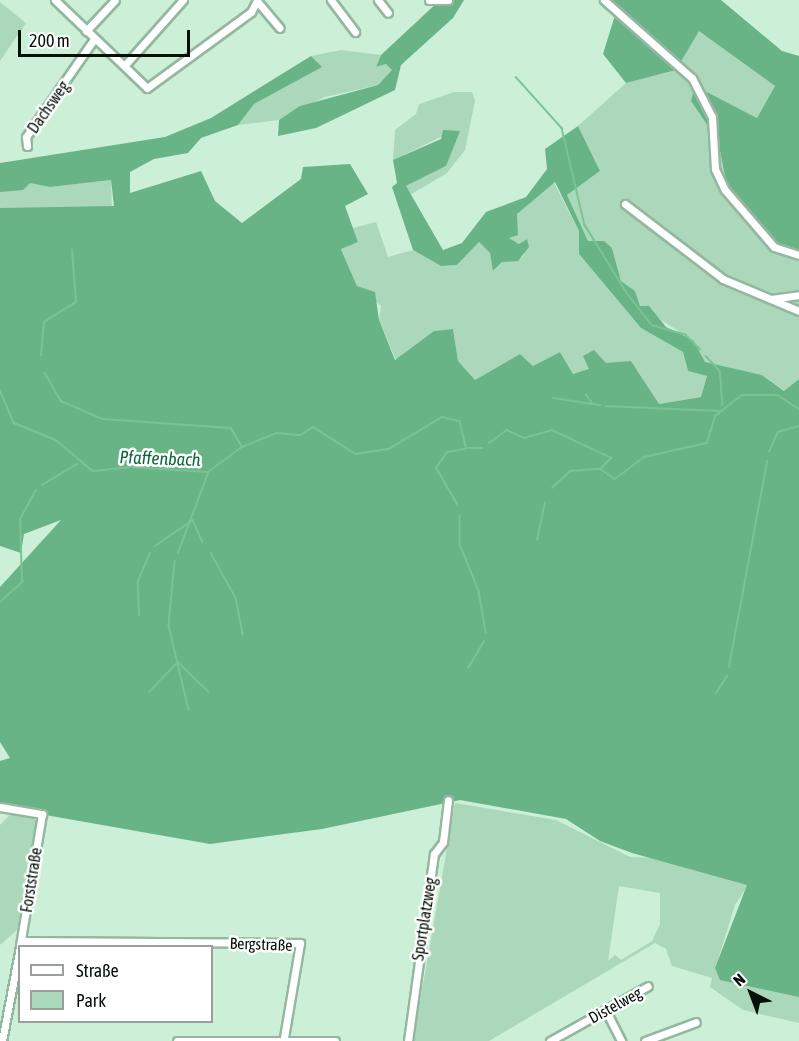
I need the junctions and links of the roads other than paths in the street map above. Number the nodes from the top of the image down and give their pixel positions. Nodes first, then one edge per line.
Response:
1 (55, 0) edge
2 (115, 0) edge
3 (183, 0) edge
4 (257, 0) edge
5 (331, 0) edge
6 (378, 0) edge
7 (429, 0) edge
8 (447, 0) edge
9 (606, 2) edge
10 (388, 13) dead end
11 (280, 28) dead end
12 (86, 31) junction
13 (355, 32) dead end
14 (94, 39) junction
15 (125, 65) junction
16 (27, 146) dead end
17 (625, 204) dead end
18 (799, 255) edge
19 (799, 295) edge
20 (769, 299) junction
21 (799, 311) edge
22 (448, 800) dead end
23 (0, 807) edge
24 (20, 945) edge
25 (18, 956) edge
26 (648, 987) dead end
27 (606, 1011) junction
28 (696, 1022) dead end
29 (279, 1039) edge
30 (553, 1040) edge
31 (2, 1041) edge
32 (177, 1041) edge
33 (335, 1041) edge
34 (408, 1041) edge
35 (621, 1041) edge
36 (645, 1041) edge

1 - 12 street
2 - 12 street
3 - 15 street
4 - 11 street
4 - 15 street
5 - 13 street
6 - 10 street
7 - 8 street
9 - 18 street
12 - 14 street
14 - 15 street
14 - 16 street, Dachsweg
17 - 20 street
19 - 20 street
20 - 21 street
22 - 34 street, Sportplatzweg
23 - 24 street, Forststraße
24 - 29 street, Bergstraße
25 - 31 street, Forststraße
26 - 27 street, Distelweg
27 - 30 street, Distelweg
27 - 35 street
28 - 36 street
29 - 32 street
29 - 33 street

